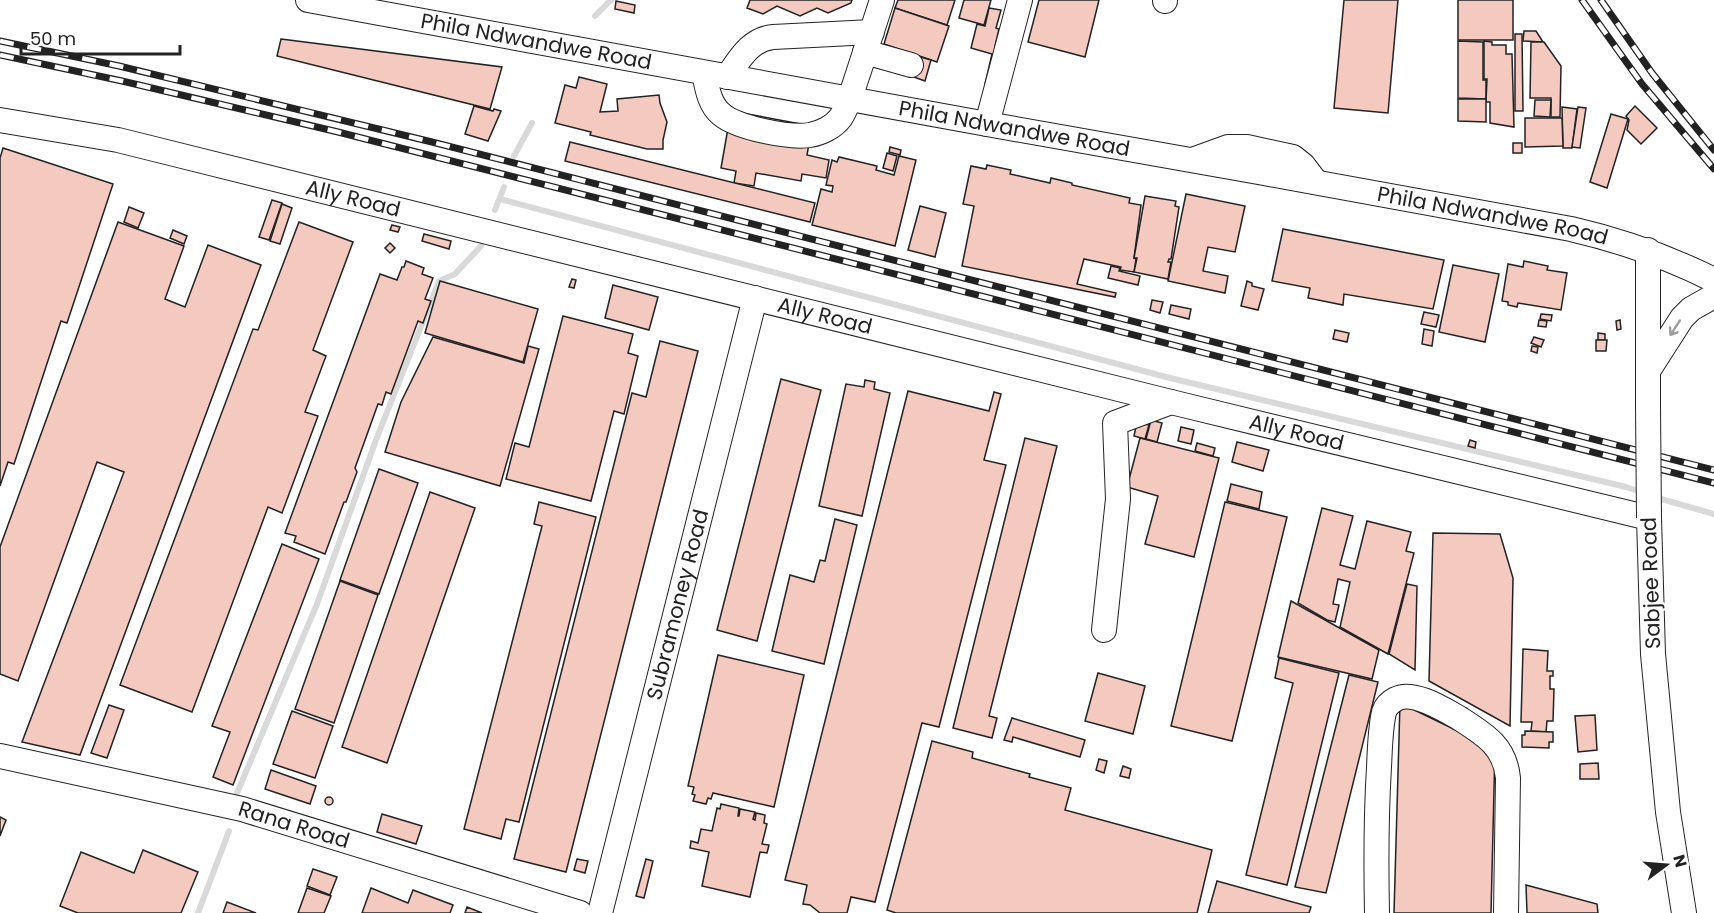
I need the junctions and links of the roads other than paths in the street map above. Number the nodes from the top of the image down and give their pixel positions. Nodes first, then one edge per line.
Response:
1 (308, 0) edge
2 (882, 0) edge
3 (1020, 0) edge
4 (868, 42) junction
5 (910, 65) dead end
6 (715, 75) junction
7 (850, 99) junction
8 (0, 120) edge
9 (987, 124) junction
10 (1648, 250) junction
11 (1714, 280) edge
12 (1714, 296) edge
13 (755, 298) junction
14 (1648, 371) junction
15 (1171, 402) junction
16 (1649, 518) junction
17 (1104, 630) dead end
18 (0, 756) edge
19 (580, 913) edge
20 (600, 913) edge
21 (1377, 913) edge
22 (1506, 913) edge
23 (1684, 913) edge

1 - 6 street, Phila Ndwandwe Road
2 - 4 street
3 - 9 street
4 - 5 street
4 - 6 street
4 - 7 street
6 - 7 street, Phila Ndwandwe Road
6 - 7 street
7 - 9 street, Phila Ndwandwe Road
8 - 13 street, Ally Road
9 - 10 street, Phila Ndwandwe Road
10 - 11 street, Phila Ndwandwe Road
10 - 14 street, Sabjee Road
12 -> 14 street
13 - 15 street, Ally Road
13 - 20 street, Subramoney Road
14 - 16 street, Sabjee Road, bridge
15 - 16 street, Ally Road
15 - 17 street
16 - 23 street, Sabjee Road
18 - 19 street, Rana Road
21 - 22 street

